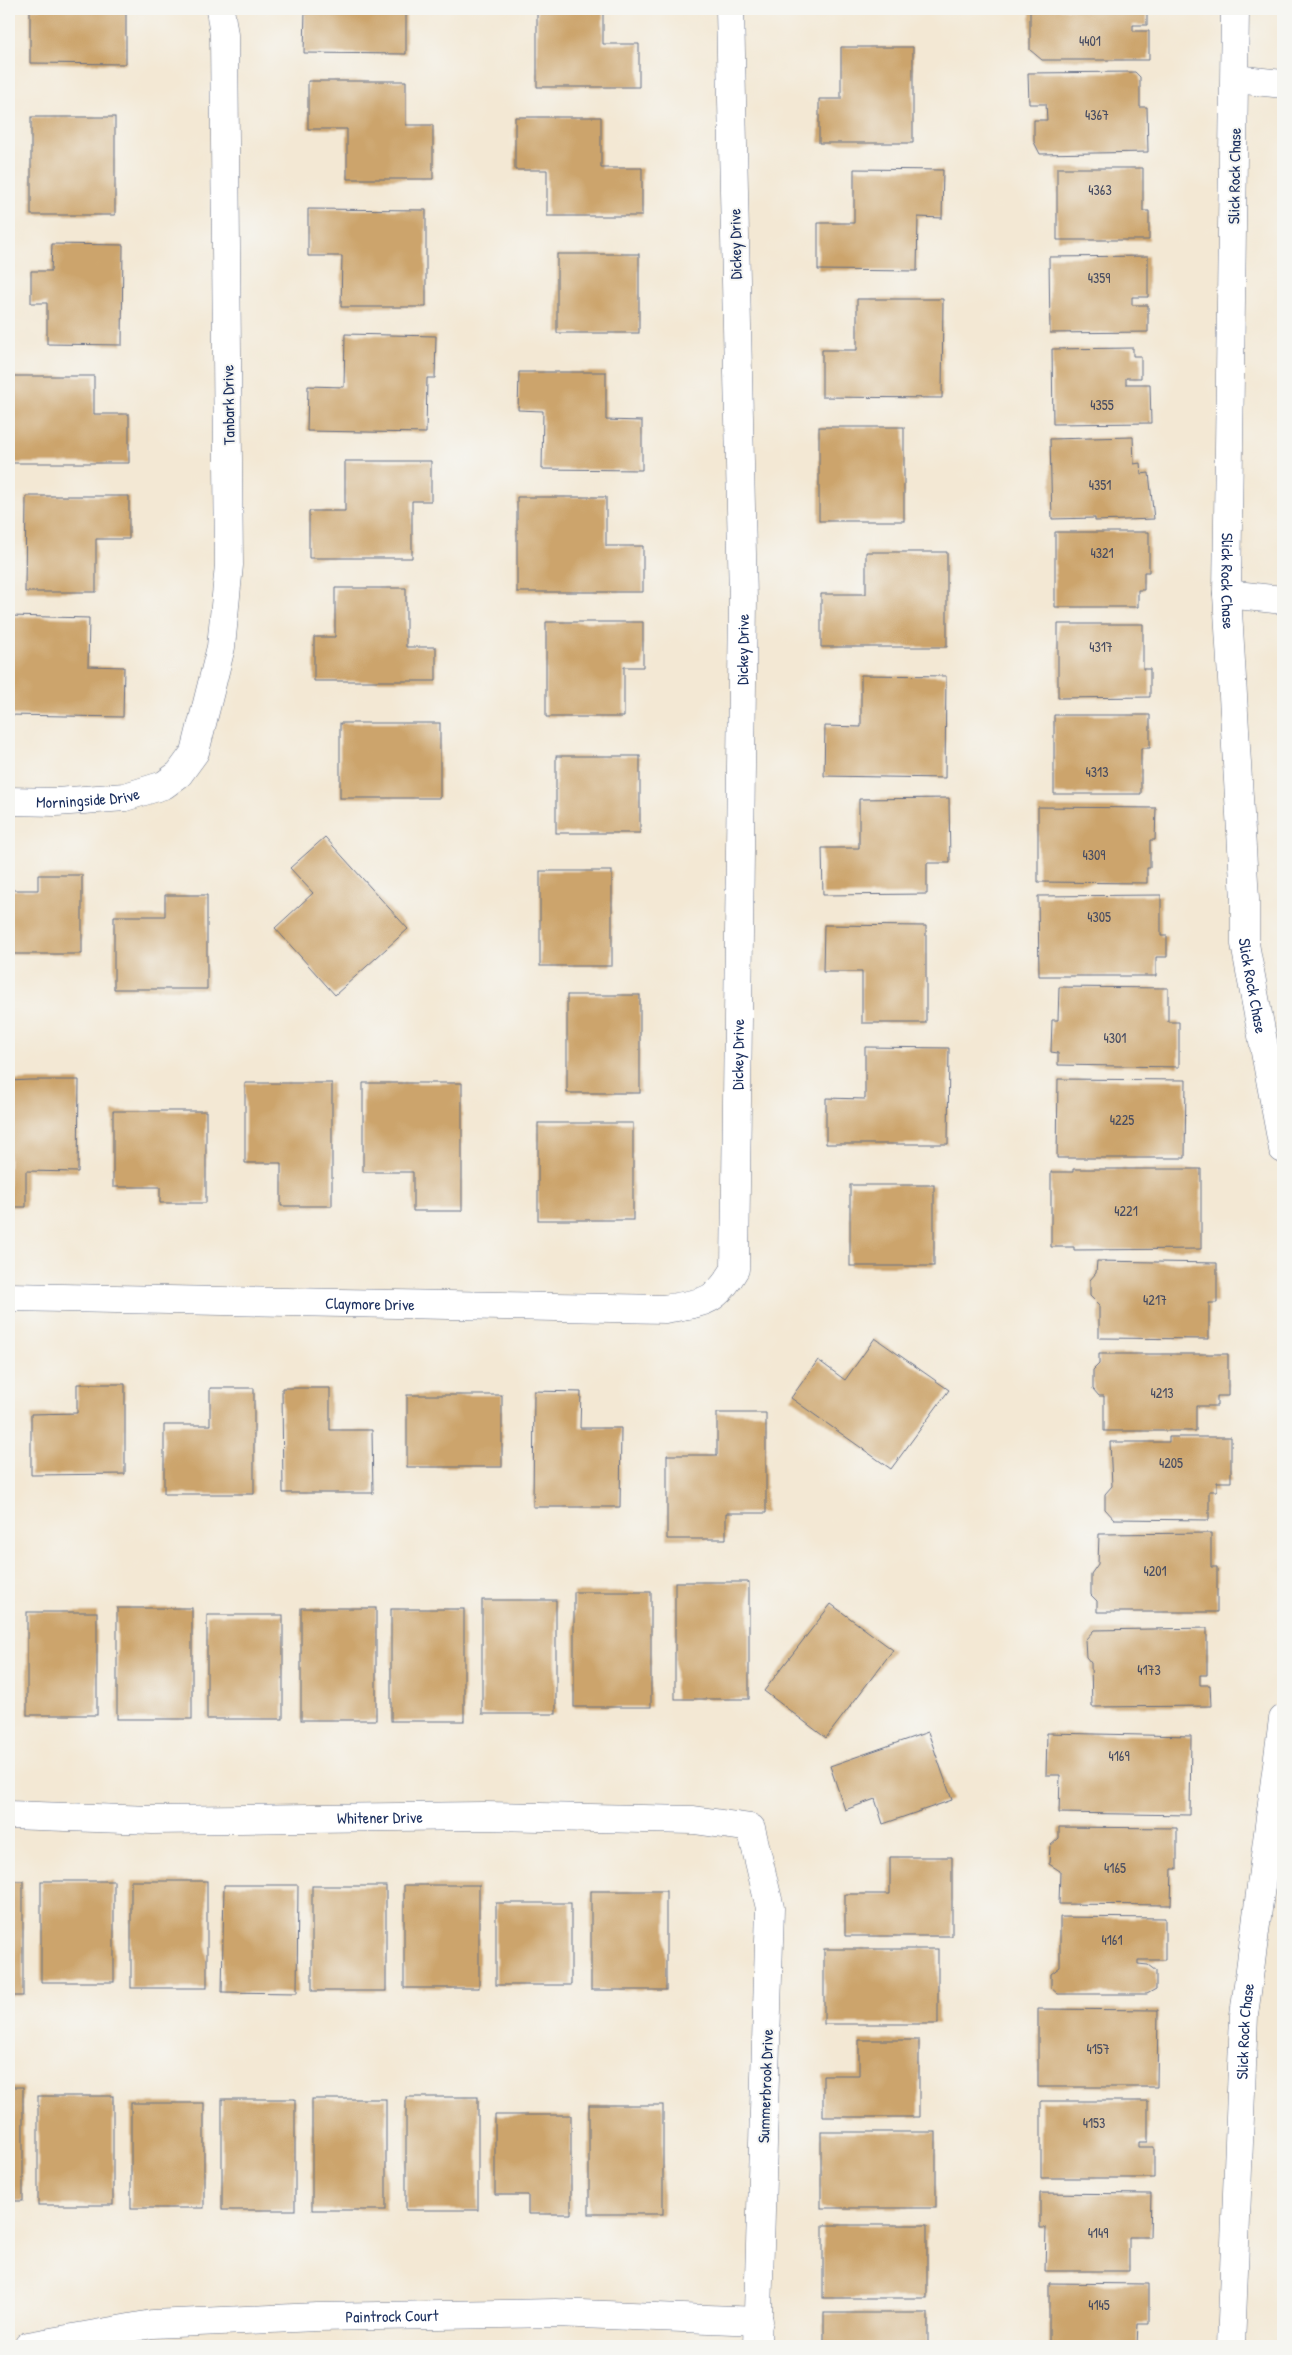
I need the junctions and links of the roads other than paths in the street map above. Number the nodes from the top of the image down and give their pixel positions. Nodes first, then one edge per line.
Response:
1 (220, 9) edge
2 (730, 9) edge
3 (1235, 9) edge
4 (1235, 79) junction
5 (1283, 84) edge
6 (1227, 594) junction
7 (1283, 600) edge
8 (164, 785) joint
9 (9, 801) edge
10 (1283, 1149) edge
11 (725, 1287) joint
12 (9, 1297) edge
13 (1283, 1720) edge
14 (9, 1815) edge
15 (751, 1828) joint
16 (758, 2333) edge
17 (28, 2346) edge
18 (1231, 2346) edge

1 - 8 street, Tanbark Drive
2 - 11 street, Dickey Drive
3 - 4 street, Slick Rock Chase
4 - 5 street
4 - 6 street, Slick Rock Chase
6 - 7 street
6 - 10 street, Slick Rock Chase
8 - 9 street, Morningside Drive
11 - 12 street, Claymore Drive
13 - 18 street, Slick Rock Chase
14 - 15 street, Whitener Drive
15 - 16 street, Summerbrook Drive
16 - 17 street, Paintrock Court

